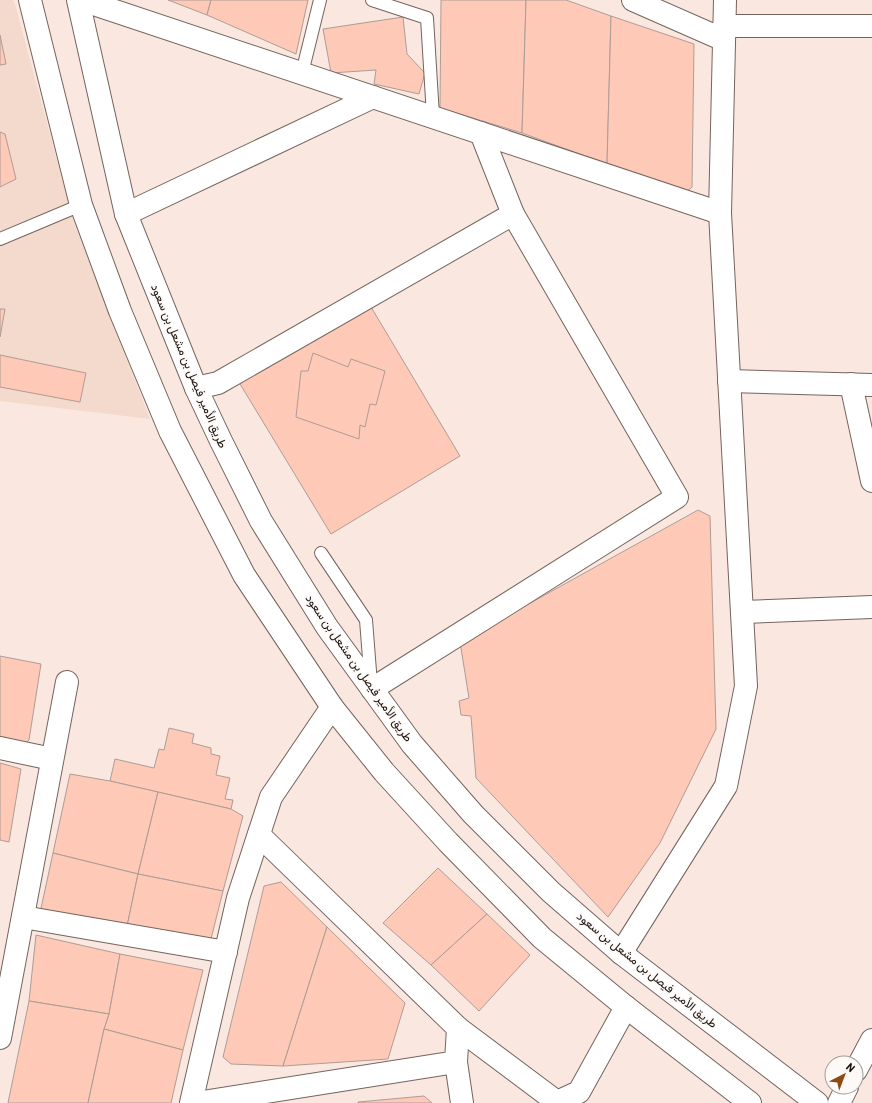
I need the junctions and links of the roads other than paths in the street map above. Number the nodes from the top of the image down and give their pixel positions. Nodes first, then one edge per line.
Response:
1 (30, 0) edge
2 (78, 0) edge
3 (82, 0) edge
4 (320, 0) edge
5 (372, 0) edge
6 (633, 0) edge
7 (725, 0) edge
8 (872, 26) edge
9 (724, 33) junction
10 (302, 73) junction
11 (373, 97) junction
12 (433, 116) junction
13 (481, 133) junction
14 (81, 205) junction
15 (720, 213) junction
16 (126, 214) junction
17 (513, 214) junction
18 (0, 239) edge
19 (729, 381) junction
20 (862, 385) edge
21 (196, 388) junction
22 (872, 481) edge
23 (321, 553) dead end
24 (872, 606) edge
25 (742, 612) junction
26 (66, 682) dead end
27 (372, 689) junction
28 (332, 707) junction
29 (0, 748) edge
30 (52, 759) junction
31 (259, 835) junction
32 (23, 917) junction
33 (226, 952) junction
34 (621, 953) junction
35 (626, 1007) junction
36 (458, 1028) junction
37 (0, 1038) edge
38 (872, 1040) edge
39 (864, 1055) edge
40 (456, 1062) junction
41 (191, 1103) edge
42 (196, 1103) edge
43 (462, 1103) edge
44 (750, 1103) edge
45 (817, 1103) edge

1 - 14 street
2 - 16 street, طريق الأمير فيصل بن مشعل بن سعود
3 - 10 street
4 - 10 lane
5 - 12 lane
6 - 9 street
7 - 9 street
8 - 9 street
9 - 15 street
10 - 11 street
11 - 12 street
11 - 16 street
12 - 13 street
13 - 15 street
13 - 17 street
14 - 18 lane
14 - 28 street
15 - 19 street
16 - 21 street, طريق الأمير فيصل بن مشعل بن سعود
17 - 21 street
17 - 27 street
19 - 20 street
19 - 25 street
20 - 22 street
21 - 27 street, طريق الأمير فيصل بن مشعل بن سعود
23 - 27 lane
24 - 25 street
25 - 34 street
26 - 30 street
27 - 34 street, طريق الأمير فيصل بن مشعل بن سعود
28 - 31 street
28 - 35 street
29 - 30 street
30 - 32 street
31 - 33 street
31 - 36 street
32 - 33 street
32 - 37 street
33 - 41 street
34 - 45 street, طريق الأمير فيصل بن مشعل بن سعود
35 - 36 street
35 - 44 street
36 - 40 street
38 - 39 street
40 - 42 street
40 - 43 street

